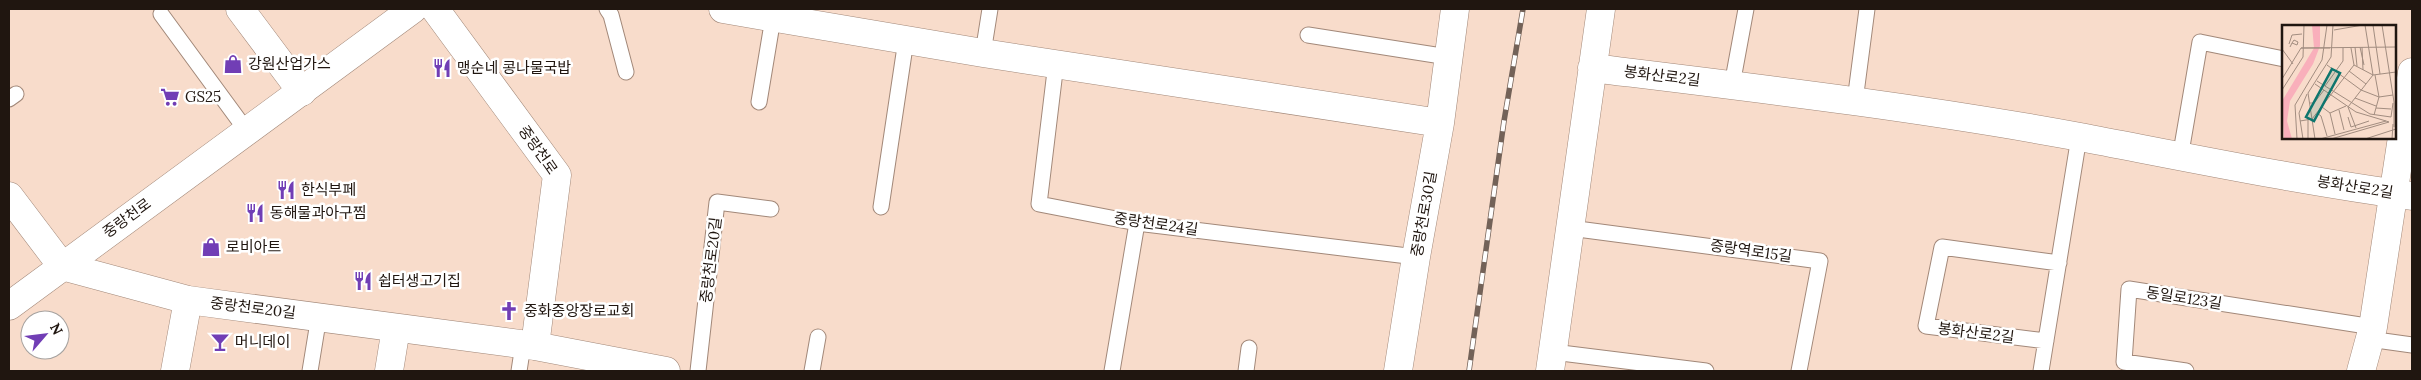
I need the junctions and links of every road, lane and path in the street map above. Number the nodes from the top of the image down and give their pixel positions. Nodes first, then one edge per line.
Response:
1 (240, 9) edge
2 (413, 9) edge
3 (435, 9) edge
4 (607, 9) edge
5 (723, 9) edge
6 (990, 9) edge
7 (1454, 9) edge
8 (1600, 9) edge
9 (1746, 9) edge
10 (1867, 9) edge
11 (162, 14) dead end
12 (773, 18) junction
13 (1308, 34) dead end
14 (906, 40) junction
15 (983, 53) junction
16 (1448, 57) junction
17 (2282, 58) edge
18 (1056, 63) junction
19 (1592, 68) junction
20 (626, 72) dead end
21 (2406, 79) edge
22 (1732, 85) junction
23 (302, 92) junction
24 (1855, 101) junction
25 (758, 102) dead end
26 (1440, 123) junction
27 (246, 130) junction
28 (2079, 137) junction
29 (2180, 158) junction
30 (2403, 195) edge
31 (9, 196) edge
32 (881, 207) dead end
33 (771, 209) dead end
34 (1137, 223) junction
35 (1570, 228) junction
36 (1416, 257) junction
37 (2059, 263) junction
38 (62, 266) junction
39 (188, 300) junction
40 (9, 306) edge
41 (319, 316) junction
42 (396, 328) junction
43 (2371, 333) junction
44 (818, 337) dead end
45 (2046, 341) junction
46 (2412, 345) edge
47 (1249, 348) dead end
48 (526, 354) edge
49 (1551, 361) edge
50 (175, 371) edge
51 (310, 371) edge
52 (389, 371) edge
53 (666, 371) edge
54 (698, 371) edge
55 (812, 371) edge
56 (1112, 371) edge
57 (1246, 371) edge
58 (1398, 371) edge
59 (1706, 371) edge
60 (1799, 371) edge
61 (2041, 371) edge
62 (2186, 371) edge
63 (2361, 371) edge

1 - 23 street
2 - 23 street, 중랑천로
3 - 48 street, 중랑천로
4 - 20 lane
5 - 12 street
6 - 15 lane
7 - 16 street, 중랑천로30길
8 - 19 street
9 - 22 lane
10 - 24 lane
11 - 27 lane
12 - 14 street
12 - 25 lane
13 - 16 lane
14 - 15 street
14 - 32 lane
15 - 18 street
16 - 26 street, 중랑천로30길
17 - 29 lane
18 - 26 street
18 - 34 lane, 중랑천로24길
19 - 22 street, 봉화산로2길
19 - 35 street
21 - 30 street
22 - 24 street, 봉화산로2길
23 - 27 street, 중랑천로
24 - 28 street, 봉화산로2길
26 - 36 street, 중랑천로30길
27 - 38 street, 중랑천로
28 - 29 street, 봉화산로2길
28 - 37 lane
29 - 30 street, 봉화산로2길
30 - 43 street
31 - 38 street
33 - 54 lane, 중랑천로20길
34 - 36 lane, 중랑천로24길
34 - 56 lane
35 - 49 street
35 - 60 lane, 중랑역로15길
36 - 58 street, 중랑천로30길
37 - 45 lane
37 - 45 lane, 봉화산로2길
38 - 39 street, 중랑천로20길
38 - 40 street, 중랑천로
39 - 41 street, 중랑천로20길
39 - 50 street, 중랑천로20길
41 - 42 street, 중랑천로20길
41 - 51 lane
42 - 48 street, 중랑천로20길
42 - 52 street
43 - 46 lane, 동일로123길
43 - 62 lane, 동일로123길
43 - 63 street
44 - 55 lane
45 - 61 lane
47 - 57 lane
48 - 53 street, 중랑천로20길
49 - 59 lane

